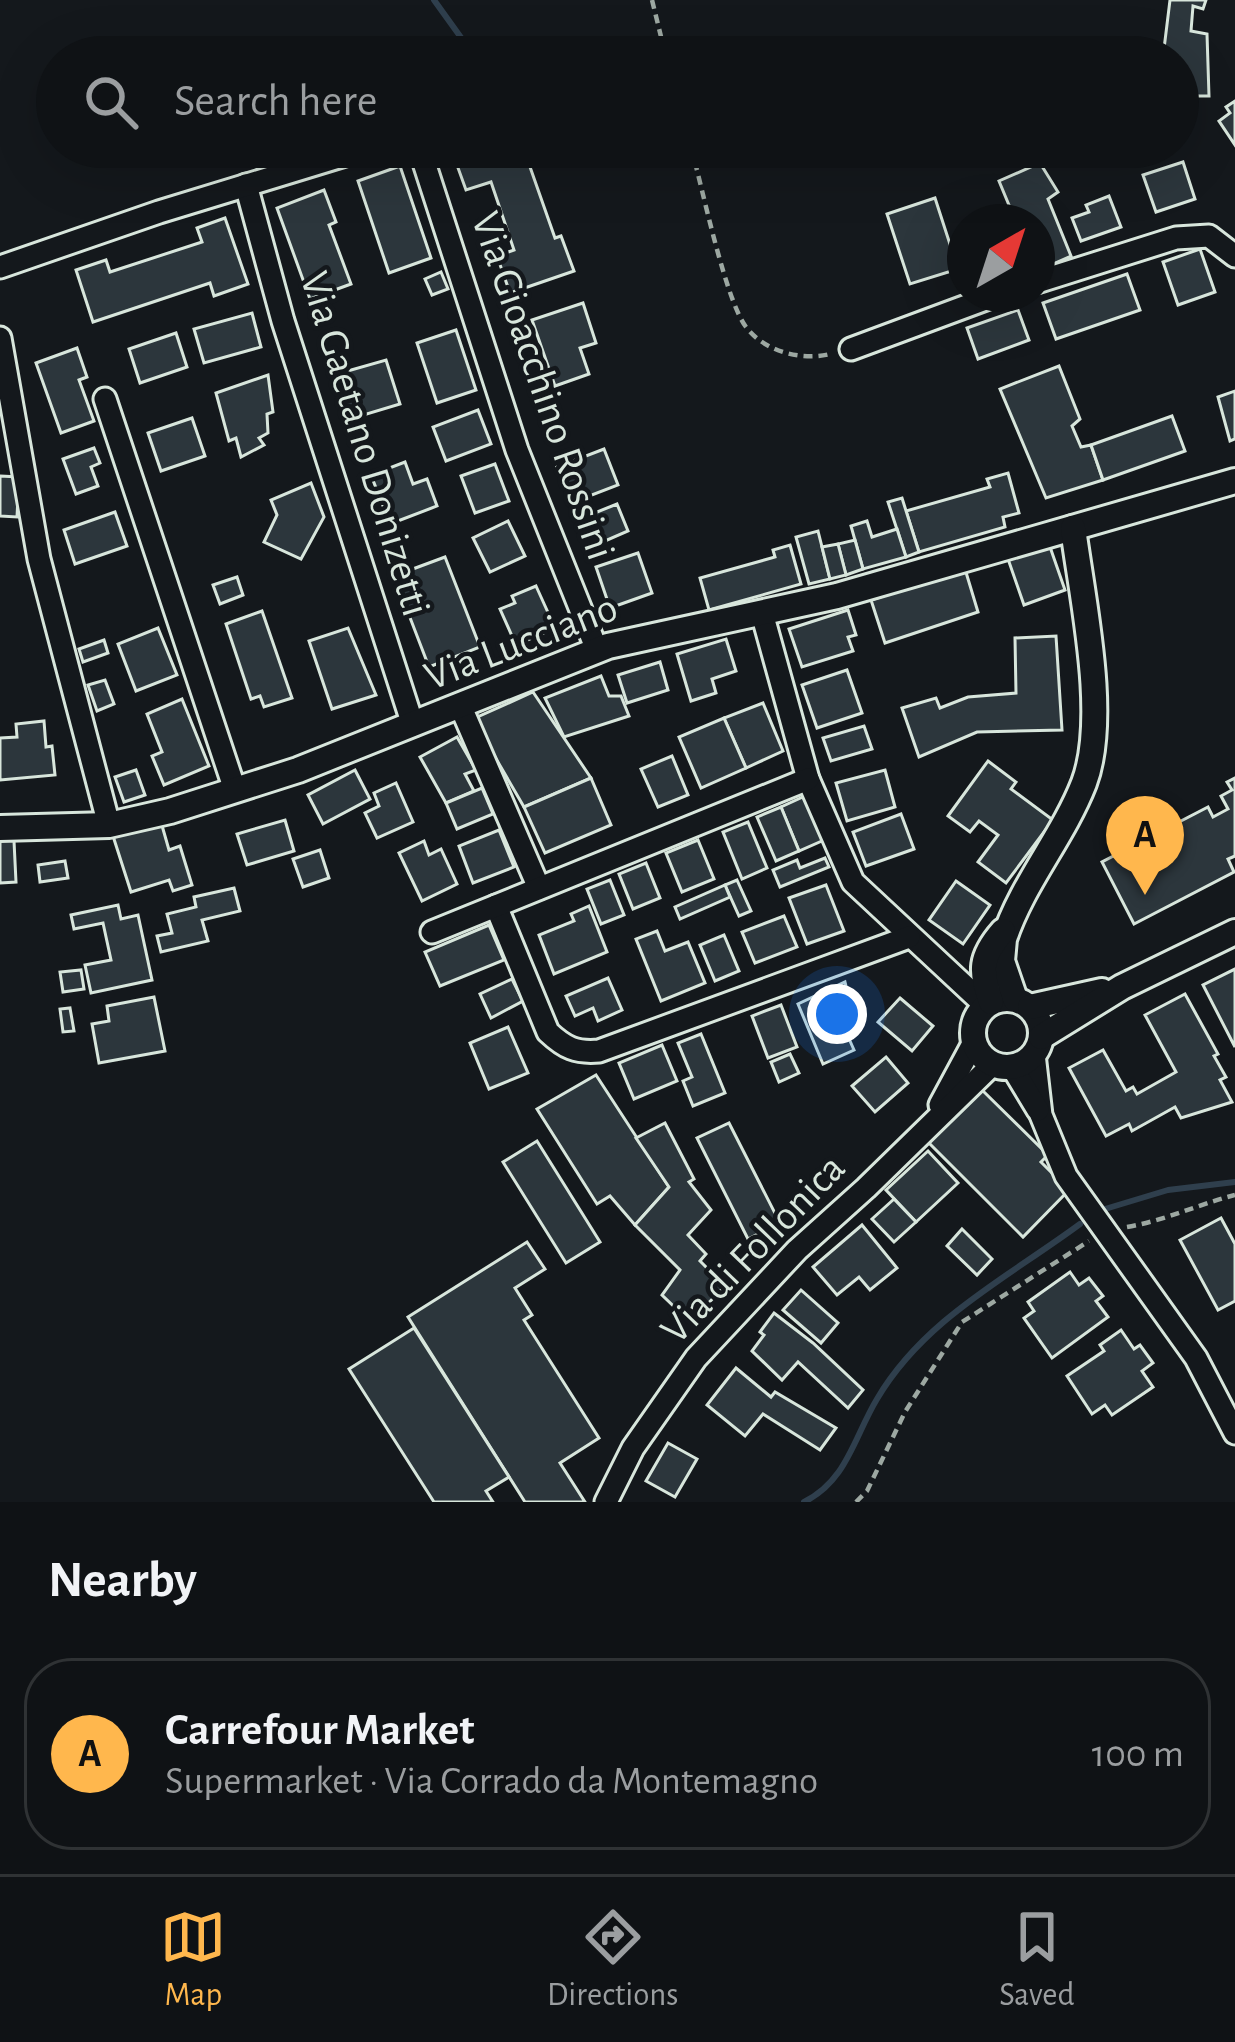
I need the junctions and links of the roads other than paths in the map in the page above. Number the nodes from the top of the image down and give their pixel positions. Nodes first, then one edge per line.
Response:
1 (302, 168) edge
2 (426, 168) edge
3 (246, 185) junction
4 (1235, 256) edge
5 (0, 267) edge
6 (1055, 276) edge
7 (951, 312) edge
8 (0, 338) edge
9 (851, 349) road end
10 (105, 399) dead end
11 (1235, 481) edge
12 (1072, 528) junction
13 (762, 613) junction
14 (597, 650) junction
15 (460, 705) junction
16 (412, 725) junction
17 (808, 778) junction
18 (235, 790) junction
19 (109, 825) junction
20 (0, 828) edge
21 (539, 888) junction
22 (496, 905) junction
23 (432, 932) dead end
24 (1235, 932) edge
25 (909, 937) junction
26 (1122, 987) junction
27 (1005, 1003) junction
28 (974, 1042) junction
29 (1020, 1055) junction
30 (931, 1121) junction
31 (1235, 1433) edge
32 (606, 1502) edge

1 - 3 street
2 - 14 street, Via Gioacchino Rossini
3 - 5 street
3 - 16 street, Via Gaetano Donizetti
4 - 6 street
7 - 9 street
8 - 19 street
10 - 18 street
11 - 12 street, Via Lucciano
12 - 13 street, Via Lucciano
12 - 27 street
13 - 14 street, Via Lucciano
13 - 17 street
14 - 15 street, Via Lucciano
15 - 16 street, Via Lucciano
15 - 21 street
16 - 18 street, Via Lucciano
17 - 21 street
17 - 25 street
18 - 19 street, Via Lucciano
19 - 20 street, Via Lucciano
21 - 22 street
22 - 23 street
22 - 25 street
24 - 26 street
25 - 27 street
26 - 27 street
26 - 29 street
27 - 28 street
27 - 29 street
28 - 29 street
28 - 30 street, Via di Follonica
29 - 30 street, Via di Follonica
29 - 31 street
30 - 32 street, Via di Follonica

